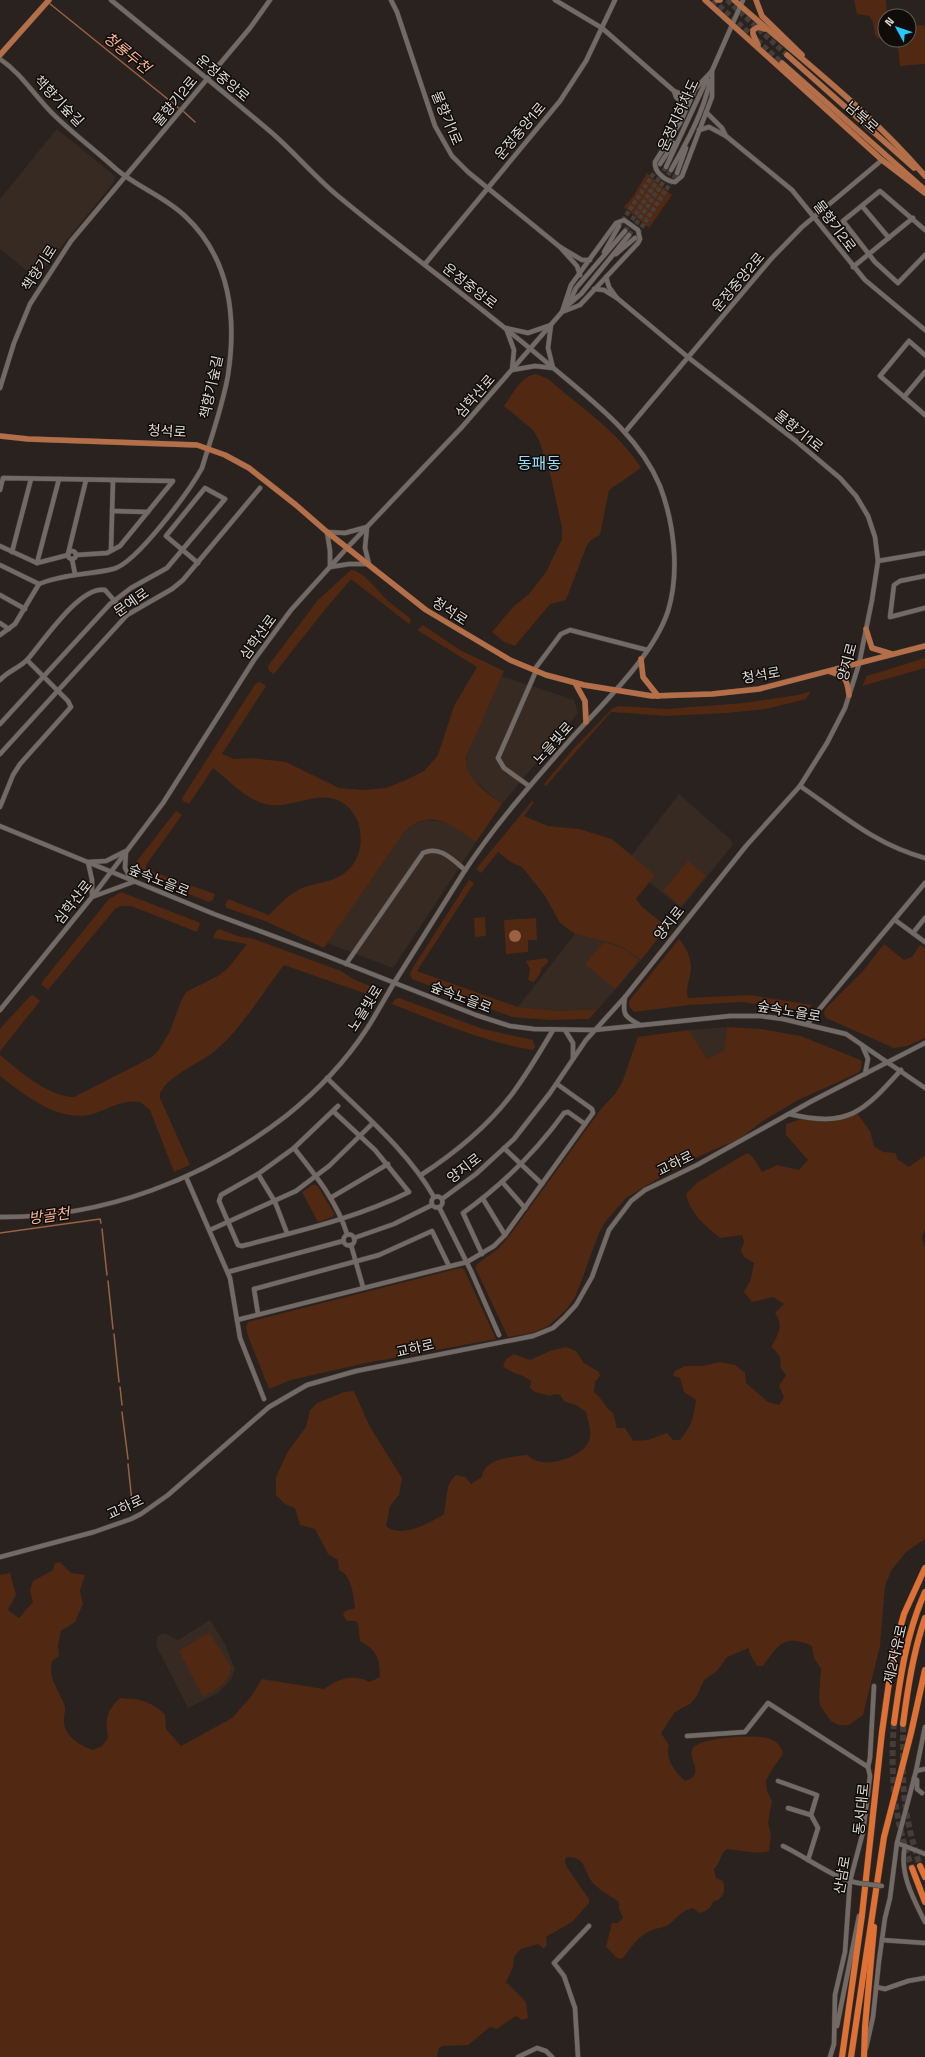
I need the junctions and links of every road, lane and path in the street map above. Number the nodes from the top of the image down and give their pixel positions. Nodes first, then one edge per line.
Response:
1 (49, 0) edge
2 (111, 0) edge
3 (270, 0) edge
4 (391, 0) edge
5 (555, 0) edge
6 (615, 0) edge
7 (705, 0) edge
8 (717, 0) edge
9 (720, 0) edge
10 (734, 0) edge
11 (743, 0) edge
12 (756, 0) edge
13 (741, 6) junction
14 (733, 25) junction
15 (602, 28) junction
16 (769, 30) junction
17 (760, 49) junction
18 (0, 55) edge
19 (787, 55) tunnel mouth
20 (0, 58) edge
21 (782, 63) tunnel mouth
22 (811, 66) junction
23 (712, 72) junction
24 (207, 80) junction
25 (674, 91) junction
26 (693, 95) junction
27 (687, 108) junction
28 (706, 112) junction
29 (683, 130) junction
30 (699, 130) junction
31 (690, 135) junction
32 (726, 136) junction
33 (882, 160) junction
34 (660, 164) tunnel mouth
35 (666, 167) tunnel mouth
36 (671, 170) tunnel mouth
37 (677, 173) tunnel mouth
38 (925, 177) edge
39 (126, 178) junction
40 (487, 187) junction
41 (925, 190) edge
42 (925, 193) edge
43 (862, 206) junction
44 (815, 216) junction
45 (913, 218) junction
46 (619, 226) tunnel mouth
47 (925, 230) edge
48 (635, 238) tunnel mouth
49 (889, 238) junction
50 (560, 247) junction
51 (868, 254) junction
52 (925, 255) edge
53 (590, 260) junction
54 (606, 263) junction
55 (424, 264) junction
56 (597, 264) junction
57 (853, 267) junction
58 (580, 275) junction
59 (606, 277) junction
60 (594, 289) junction
61 (617, 298) junction
62 (568, 305) junction
63 (562, 312) junction
64 (551, 325) junction
65 (506, 328) junction
66 (925, 330) edge
67 (530, 349) junction
68 (925, 355) edge
69 (689, 358) junction
70 (552, 368) junction
71 (512, 370) junction
72 (925, 372) edge
73 (0, 388) edge
74 (904, 397) junction
75 (925, 415) edge
76 (625, 432) junction
77 (0, 436) edge
78 (208, 448) junction
79 (31, 479) junction
80 (59, 479) junction
81 (86, 480) junction
82 (113, 480) junction
83 (260, 488) dead end
84 (0, 490) edge
85 (112, 512) junction
86 (148, 512) junction
87 (367, 528) junction
88 (326, 532) junction
89 (0, 546) edge
90 (347, 548) junction
91 (183, 549) junction
92 (111, 550) junction
93 (12, 552) junction
94 (925, 553) edge
95 (68, 554) junction
96 (76, 555) junction
97 (72, 559) junction
98 (878, 561) junction
99 (198, 563) junction
100 (37, 564) junction
101 (369, 564) junction
102 (0, 565) edge
103 (330, 567) junction
104 (75, 574) junction
105 (925, 576) edge
106 (38, 584) junction
107 (0, 595) edge
108 (115, 600) junction
109 (925, 608) edge
110 (25, 609) junction
111 (127, 615) junction
112 (0, 623) edge
113 (9, 628) junction
114 (866, 629) junction
115 (0, 635) edge
116 (925, 646) edge
117 (647, 650) junction
118 (892, 654) junction
119 (640, 659) junction
120 (27, 660) junction
121 (859, 664) junction
122 (535, 671) junction
123 (830, 672) junction
124 (44, 676) junction
125 (0, 680) edge
126 (575, 683) junction
127 (615, 689) junction
128 (58, 690) junction
129 (849, 695) junction
130 (658, 696) junction
131 (586, 722) junction
132 (0, 724) edge
133 (0, 754) edge
134 (529, 786) junction
135 (800, 786) junction
136 (0, 807) edge
137 (0, 826) edge
138 (126, 852) junction
139 (925, 858) edge
140 (88, 862) junction
141 (466, 870) junction
142 (110, 872) junction
143 (133, 882) junction
144 (925, 883) edge
145 (92, 897) junction
146 (925, 918) edge
147 (895, 920) junction
148 (913, 933) junction
149 (925, 942) edge
150 (346, 964) junction
151 (394, 984) junction
152 (625, 997) junction
153 (0, 1010) edge
154 (807, 1024) junction
155 (640, 1025) junction
156 (553, 1030) junction
157 (565, 1030) junction
158 (594, 1030) junction
159 (925, 1043) edge
160 (862, 1045) junction
161 (573, 1058) junction
162 (888, 1062) junction
163 (901, 1070) junction
164 (865, 1074) junction
165 (327, 1078) junction
166 (556, 1084) junction
167 (925, 1088) edge
168 (338, 1106) dead end
169 (333, 1111) junction
170 (790, 1114) junction
171 (373, 1123) junction
172 (585, 1124) junction
173 (360, 1136) junction
174 (294, 1148) junction
175 (504, 1148) junction
176 (388, 1164) junction
177 (521, 1165) junction
178 (258, 1174) junction
179 (422, 1175) junction
180 (186, 1177) junction
181 (316, 1177) junction
182 (503, 1183) junction
183 (542, 1184) junction
184 (332, 1197) junction
185 (434, 1197) junction
186 (442, 1199) junction
187 (483, 1199) junction
188 (275, 1202) junction
189 (432, 1205) junction
190 (439, 1207) junction
191 (525, 1208) junction
192 (0, 1217) edge
193 (343, 1218) junction
194 (228, 1222) junction
195 (210, 1230) junction
196 (287, 1233) junction
197 (347, 1234) junction
198 (505, 1235) junction
199 (354, 1238) junction
200 (343, 1241) junction
201 (351, 1245) junction
202 (482, 1254) junction
203 (355, 1262) junction
204 (467, 1262) junction
205 (449, 1266) junction
206 (228, 1272) junction
207 (363, 1287) junction
208 (258, 1314) junction
209 (237, 1320) junction
210 (499, 1335) dead end
211 (264, 1398) dead end
212 (0, 1558) edge
213 (925, 1568) edge
214 (925, 1592) edge
215 (925, 1618) edge
216 (925, 1670) edge
217 (874, 1686) dead end
218 (894, 1723) tunnel mouth
219 (903, 1724) tunnel mouth
220 (925, 1727) edge
221 (687, 1736) dead end
222 (868, 1767) junction
223 (925, 1769) edge
224 (916, 1771) junction
225 (914, 1778) junction
226 (778, 1781) dead end
227 (922, 1793) dead end
228 (788, 1808) dead end
229 (811, 1815) junction
230 (897, 1843) junction
231 (783, 1846) dead end
232 (905, 1846) junction
233 (925, 1854) edge
234 (808, 1860) junction
235 (920, 1866) tunnel mouth
236 (912, 1868) tunnel mouth
237 (925, 1877) edge
238 (850, 1881) junction
239 (891, 1889) junction
240 (875, 1892) junction
241 (864, 1897) junction
242 (925, 1902) edge
243 (925, 1922) edge
244 (589, 1926) dead end
245 (882, 1940) junction
246 (925, 1942) edge
247 (925, 1978) edge
248 (876, 1987) junction
249 (834, 2044) junction
250 (518, 2057) edge
251 (552, 2057) edge
252 (578, 2057) edge
253 (830, 2057) edge
254 (842, 2057) edge
255 (851, 2057) edge
256 (864, 2057) edge

1 - 18 main road
2 - 24 street, 운정중앙로
3 - 24 street, 물향기2로
4 - 40 street, 물향기1로
5 - 15 street
6 - 15 street, 운정중앙1로
7 - 14 main road
8 - 9 main road
10 - 13 main road
11 - 13 street
12 - 22 main road
13 - 14 street
13 - 16 main road
14 - 17 main road
14 - 23 street
15 - 25 street
15 - 40 street, 운정중앙1로
16 - 17 main road
16 - 22 main road
17 - 33 main road
19 - 38 main road, 남북로
20 - 39 street, 책향기숲길
21 - 41 main road, 남북로
22 - 38 main road
23 - 26 street
23 - 28 street
23 - 29 street, 운정지하차도
23 - 31 street
24 - 39 street, 물향기2로
24 - 55 street, 운정중앙로
25 - 26 street
25 - 27 street
26 - 27 street
27 - 30 street
28 - 30 street
28 - 32 street
29 - 34 street
29 - 35 street, 운정지하차도
30 - 32 street
31 - 36 street
31 - 37 street
32 - 44 street, 물향기2로
33 - 42 main road
33 - 44 street, 운정중앙2로
39 - 73 street, 책향기로
39 - 78 street, 책향기숲길
40 - 50 street, 물향기1로
40 - 55 street, 운정중앙1로
43 - 45 street
43 - 49 street
43 - 51 street
44 - 57 street, 물향기2로
44 - 69 street, 운정중앙2로
45 - 47 street
45 - 49 street
46 - 56 street
48 - 54 street
49 - 51 street
50 - 53 street
50 - 58 street
51 - 52 street
51 - 57 street
53 - 58 street
53 - 59 street
54 - 56 street
54 - 62 street
55 - 65 street, 운정중앙로
56 - 62 street
57 - 66 street, 물향기2로
58 - 63 street
59 - 60 street
59 - 61 street
60 - 61 street
60 - 63 street
61 - 69 street, 물향기1로
62 - 63 street, 심학산로
63 - 64 street, 심학산로
64 - 65 street
64 - 67 street, 심학산로
64 - 70 street
65 - 67 street, 운정중앙로
65 - 71 street
67 - 70 street, 운정중앙로
67 - 71 street, 심학산로
68 - 74 street
69 - 76 street, 운정중앙2로
69 - 98 street, 물향기1로
70 - 71 street
70 - 76 street, 운정중앙로
71 - 87 street, 심학산로
72 - 74 street
74 - 75 street
76 - 117 street, 운정중앙로
77 - 78 main road, 청석로
78 - 88 main road, 청석로
78 - 104 street, 책향기숲길
79 - 80 street
79 - 84 street
79 - 93 street
80 - 81 street
80 - 100 street
81 - 82 street
81 - 95 street
82 - 85 street
82 - 86 street
83 - 99 street, 문예로
85 - 86 street
85 - 92 street
86 - 92 street
87 - 88 street
87 - 90 street, 심학산로
87 - 101 street
88 - 90 main road, 청석로
88 - 103 street
89 - 93 street
90 - 101 main road, 청석로
90 - 103 street, 심학산로
91 - 91 street
91 - 99 street
91 - 108 street
92 - 96 street
93 - 100 street
94 - 98 street
95 - 96 street
95 - 97 street
95 - 100 street
96 - 97 street
97 - 104 street
98 - 114 street, 물향기1로
99 - 111 street, 문예로
101 - 103 street
101 - 122 main road, 청석로
102 - 106 street
103 - 138 street, 심학산로
104 - 106 street, 책향기숲길
105 - 109 street
106 - 110 street
107 - 110 street
108 - 111 street
108 - 120 street
108 - 124 street
110 - 113 street
111 - 128 street, 문예로
112 - 113 street
113 - 115 street
114 - 118 main road
114 - 121 street, 양지로
116 - 118 main road, 청석로
117 - 119 street, 운정중앙로
117 - 122 street
118 - 121 main road, 청석로
119 - 127 street, 노을빛로
119 - 130 main road
120 - 124 street
120 - 125 street
121 - 123 main road, 청석로
121 - 129 street, 양지로
122 - 126 main road, 청석로
122 - 134 street
123 - 129 main road
123 - 130 main road, 청석로
124 - 128 street
124 - 132 street
126 - 127 main road, 청석로
126 - 131 main road
127 - 130 main road, 청석로
127 - 131 street, 노을빛로
128 - 133 street, 문예로
128 - 136 street
129 - 135 street, 양지로
131 - 134 street, 노을빛로
134 - 141 street, 노을빛로
135 - 139 street
135 - 152 street, 양지로
137 - 140 street, 숲속노을로
138 - 140 street
138 - 142 street, 심학산로
138 - 143 street
140 - 142 street, 숲속노을로
140 - 145 street
141 - 150 street
141 - 151 street, 노을빛로
142 - 143 street, 숲속노을로
142 - 145 street, 심학산로
143 - 145 street
143 - 150 street, 숲속노을로
144 - 147 street
145 - 153 street, 심학산로
146 - 148 street
147 - 148 street
147 - 154 street
148 - 149 street
150 - 151 street, 숲속노을로
151 - 156 street, 숲속노을로
151 - 165 street, 노을빛로
152 - 155 street
152 - 158 street, 양지로
154 - 155 street, 숲속노을로
154 - 160 street, 숲속노을로
155 - 158 street, 숲속노을로
156 - 157 street, 숲속노을로
156 - 179 street
157 - 158 street, 숲속노을로
157 - 161 street
158 - 161 street, 양지로
159 - 162 street, 교하로
160 - 162 street, 숲속노을로
160 - 164 street
161 - 166 street, 양지로
162 - 163 street, 숲속노을로
162 - 164 street, 교하로
163 - 167 street, 숲속노을로
163 - 170 street
164 - 170 street, 교하로
165 - 171 street
165 - 180 street, 노을빛로
166 - 172 street
166 - 175 street, 양지로
168 - 169 street
169 - 173 street
169 - 174 street
170 - 212 street, 교하로
171 - 173 street
171 - 179 street
172 - 177 street
172 - 183 street
173 - 176 street
173 - 181 street
174 - 178 street
174 - 181 street
175 - 177 street
175 - 186 street, 양지로
176 - 184 street
176 - 193 street
177 - 182 street
177 - 183 street
178 - 188 street
178 - 194 street
179 - 185 street
180 - 192 street, 노을빛로
180 - 195 street
181 - 184 street
181 - 188 street
182 - 187 street
182 - 191 street
183 - 191 street
184 - 193 street
185 - 186 street
185 - 189 street
186 - 190 street
187 - 198 street
187 - 202 street
188 - 194 street
188 - 196 street
189 - 190 street
189 - 199 street
190 - 204 street
191 - 198 street
193 - 196 street
193 - 197 street
194 - 195 street
194 - 196 street
195 - 206 street
197 - 199 street
197 - 200 street
198 - 202 street
199 - 201 street
200 - 201 street
200 - 206 street
201 - 203 street
202 - 204 street
203 - 205 street
203 - 207 street
203 - 208 street
204 - 205 street
204 - 210 street
205 - 207 street
206 - 209 street
207 - 208 street
208 - 209 street
209 - 211 street
213 - 241 highway, 동서대로
214 - 218 highway, 제2자유로
215 - 219 highway, 제2자유로
216 - 240 highway, 동서대로
217 - 222 street, 산남로
220 - 224 street
221 - 222 street
222 - 238 street, 산남로
223 - 224 street
224 - 225 street
225 - 227 street
225 - 230 street
226 - 229 street
228 - 229 street
229 - 234 street
230 - 232 street
230 - 239 street
231 - 234 street
232 - 233 street
232 - 243 street
234 - 238 street
235 - 237 highway
236 - 242 highway
238 - 239 street, bridge
238 - 249 street, 산남로
239 - 245 street
240 - 255 highway, 동서대로
240 - 256 highway
241 - 249 street
241 - 254 highway, 동서대로
244 - 252 street
245 - 246 street
245 - 248 street
247 - 248 street
248 - 256 street
249 - 253 street, 산남로
250 - 251 street

